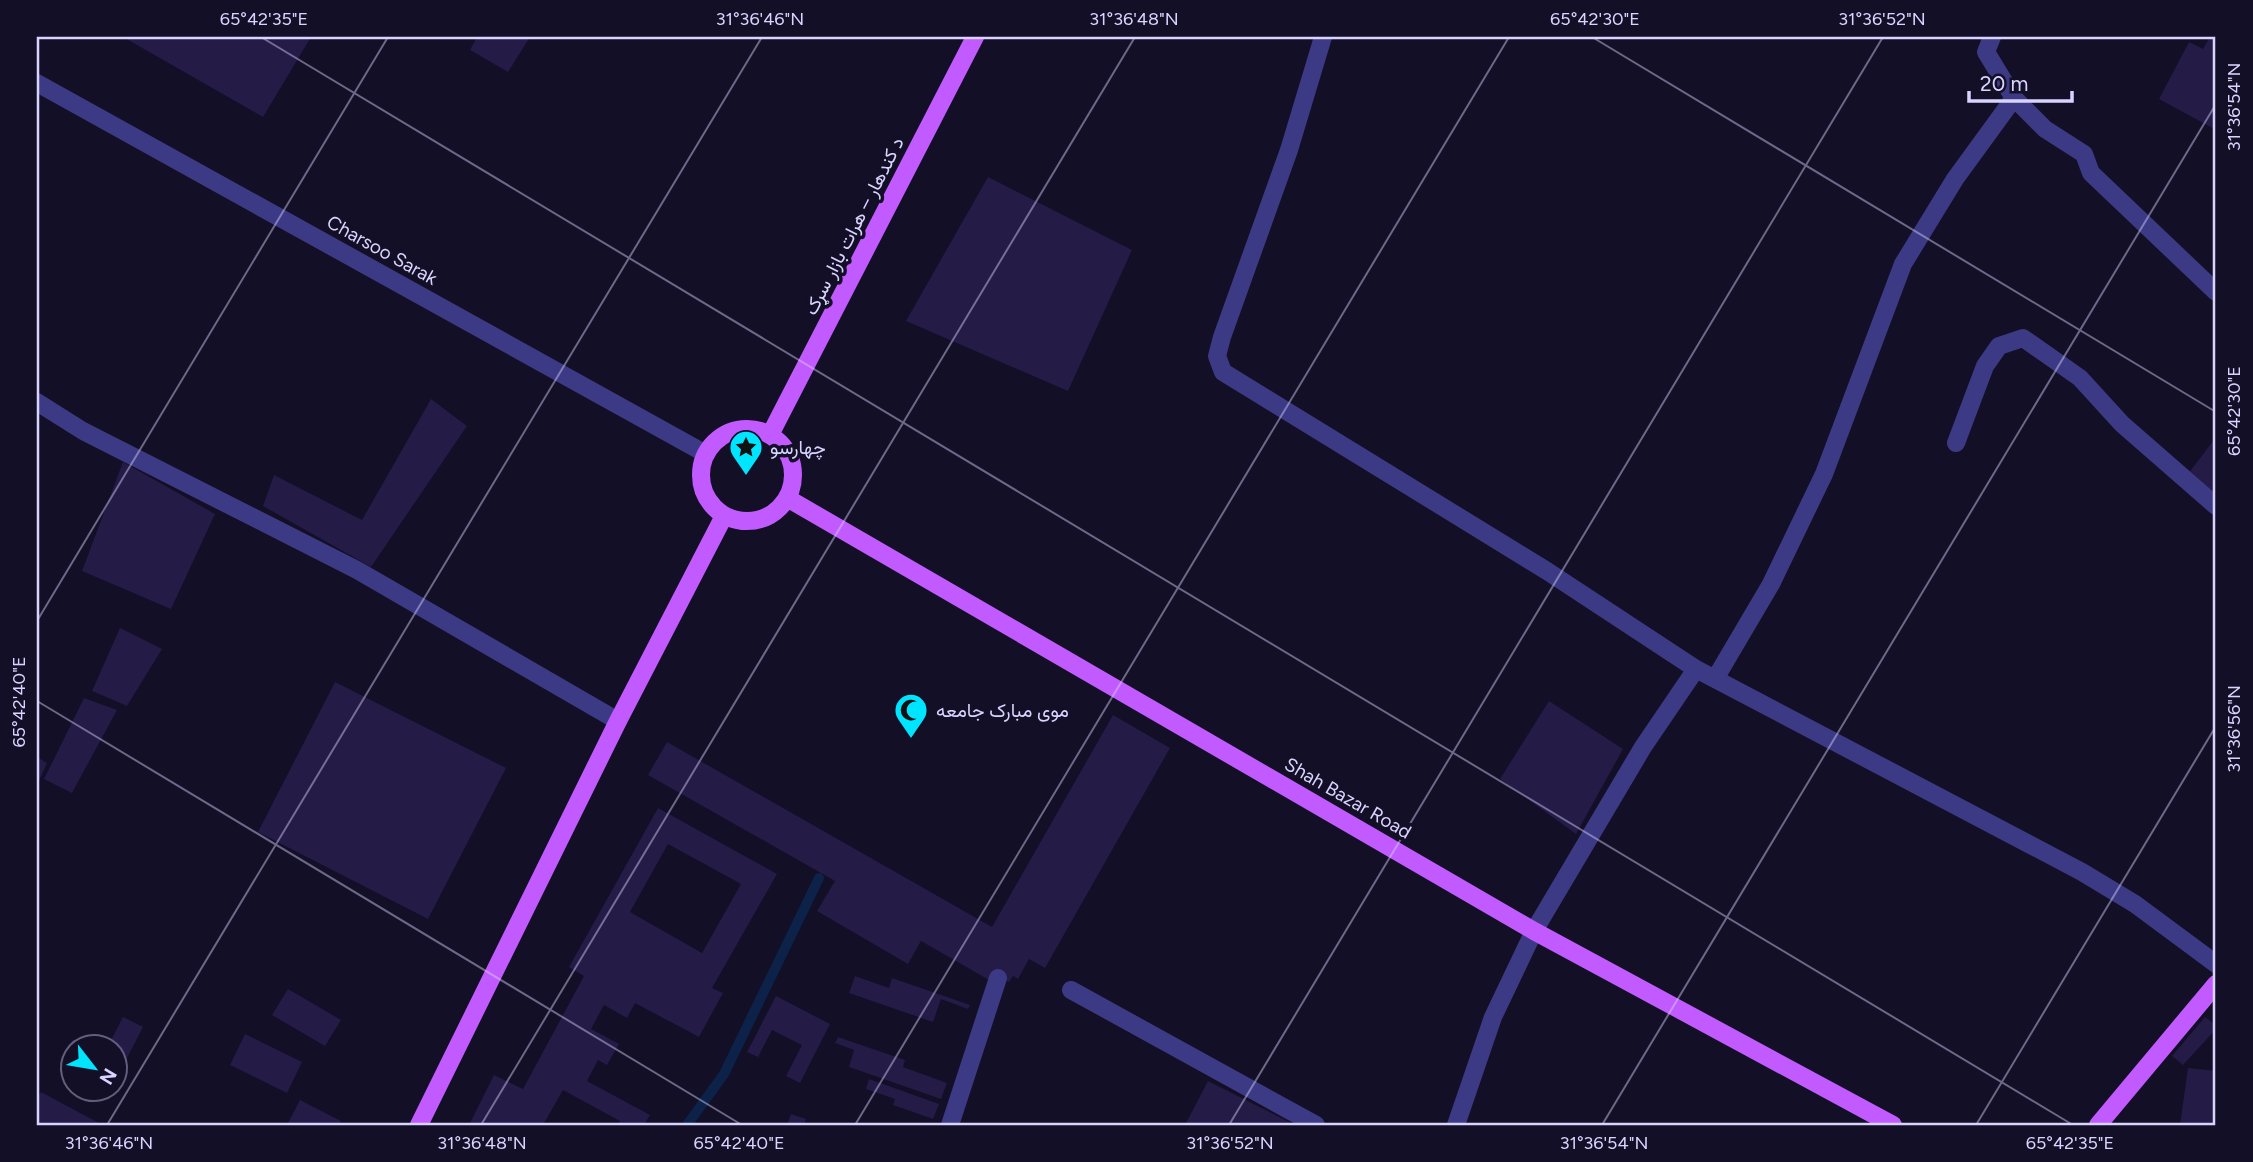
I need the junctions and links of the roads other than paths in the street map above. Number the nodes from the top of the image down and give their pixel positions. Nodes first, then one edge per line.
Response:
1 (975, 37) edge
2 (1323, 37) edge
3 (1992, 37) edge
4 (37, 83) edge
5 (2014, 98) junction
6 (2216, 292) edge
7 (37, 402) edge
8 (770, 435) junction
9 (1956, 443) dead end
10 (706, 454) junction
11 (787, 498) junction
12 (2216, 506) edge
13 (724, 516) junction
14 (1696, 669) junction
15 (1715, 678) junction
16 (618, 721) junction
17 (1534, 930) junction
18 (2216, 964) edge
19 (998, 978) dead end
20 (2216, 985) edge
21 (1071, 990) dead end
22 (418, 1125) edge
23 (950, 1125) edge
24 (1316, 1125) edge
25 (1456, 1125) edge
26 (1893, 1125) edge
27 (2098, 1125) edge

1 - 8 main road, د کندهار – هرات بازار سړک
2 - 14 street
3 - 5 street
4 - 10 street, Charsoo Sarak
5 - 6 street
5 - 15 street
7 - 16 street
8 - 10 main road
8 - 11 main road
9 - 12 street
10 - 13 main road
11 - 13 main road
11 - 17 main road, Shah Bazar Road
13 - 16 main road
14 - 15 street
14 - 17 street
15 - 18 street
16 - 22 main road
17 - 25 street
17 - 26 main road, Shah Bazar Road
19 - 23 street
20 - 27 main road
21 - 24 street

